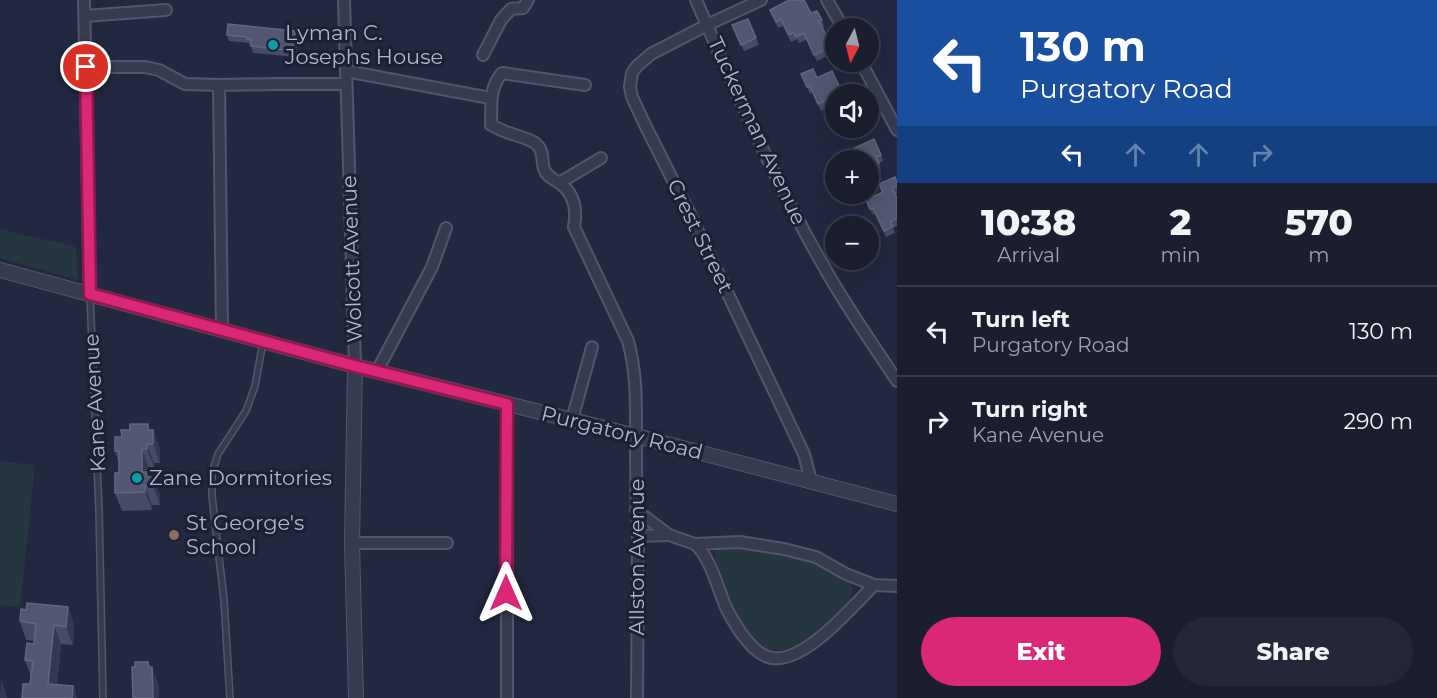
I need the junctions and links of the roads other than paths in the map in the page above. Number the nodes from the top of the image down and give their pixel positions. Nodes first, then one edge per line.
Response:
1 (84, 0) edge
2 (344, 0) edge
3 (528, 0) edge
4 (696, 0) edge
5 (761, 0) edge
6 (827, 0) edge
7 (166, 10) dead end
8 (85, 16) junction
9 (837, 18) edge
10 (707, 25) junction
11 (483, 55) dead end
12 (86, 67) junction
13 (346, 71) junction
14 (866, 72) edge
15 (346, 84) junction
16 (585, 85) dead end
17 (219, 86) junction
18 (490, 98) junction
19 (897, 130) edge
20 (601, 158) dead end
21 (559, 183) junction
22 (446, 228) dead end
23 (0, 270) edge
24 (90, 294) junction
25 (222, 330) junction
26 (263, 341) junction
27 (592, 347) dead end
28 (355, 366) junction
29 (377, 371) junction
30 (897, 381) edge
31 (507, 404) junction
32 (572, 420) junction
33 (636, 436) junction
34 (811, 481) junction
35 (897, 504) edge
36 (636, 510) junction
37 (669, 535) junction
38 (638, 536) junction
39 (351, 543) junction
40 (447, 543) dead end
41 (695, 544) junction
42 (874, 585) junction
43 (897, 586) edge
44 (103, 698) edge
45 (230, 698) edge
46 (356, 698) edge
47 (507, 698) edge
48 (637, 698) edge

1 - 8 street, Kane Avenue
2 - 13 street, Wolcott Avenue
3 - 11 street
4 - 10 street, Tuckerman Avenue
5 - 10 street
6 - 9 street
7 - 8 street
8 - 12 street, Kane Avenue
10 - 30 street, Tuckerman Avenue
10 - 34 street, Crest Street
12 - 17 street
12 - 24 street, Kane Avenue
13 - 15 street, Wolcott Avenue
13 - 18 street
14 - 19 street
15 - 17 street
15 - 28 street, Wolcott Avenue
16 - 18 street
17 - 25 street
18 - 21 street, Allston Avenue
20 - 21 street
21 - 33 street, Allston Avenue
22 - 29 street
23 - 24 street, Purgatory Road
24 - 25 street, Purgatory Road
24 - 44 lane, Kane Avenue
25 - 26 street, Purgatory Road
26 - 28 street, Purgatory Road
26 - 45 lane
27 - 32 street
28 - 29 street, Purgatory Road
28 - 39 street, Wolcott Avenue
29 - 31 street, Purgatory Road
31 - 32 street, Purgatory Road
31 - 47 street
32 - 33 street, Purgatory Road
33 - 34 street, Purgatory Road
33 - 36 street, Allston Avenue
34 - 35 street, Purgatory Road
36 - 37 street
36 - 38 street, Allston Avenue
37 - 38 street
37 - 41 street
38 - 48 street, Allston Avenue
39 - 40 street
39 - 46 street, Wolcott Avenue
41 - 42 street
41 - 42 street
42 - 43 street

